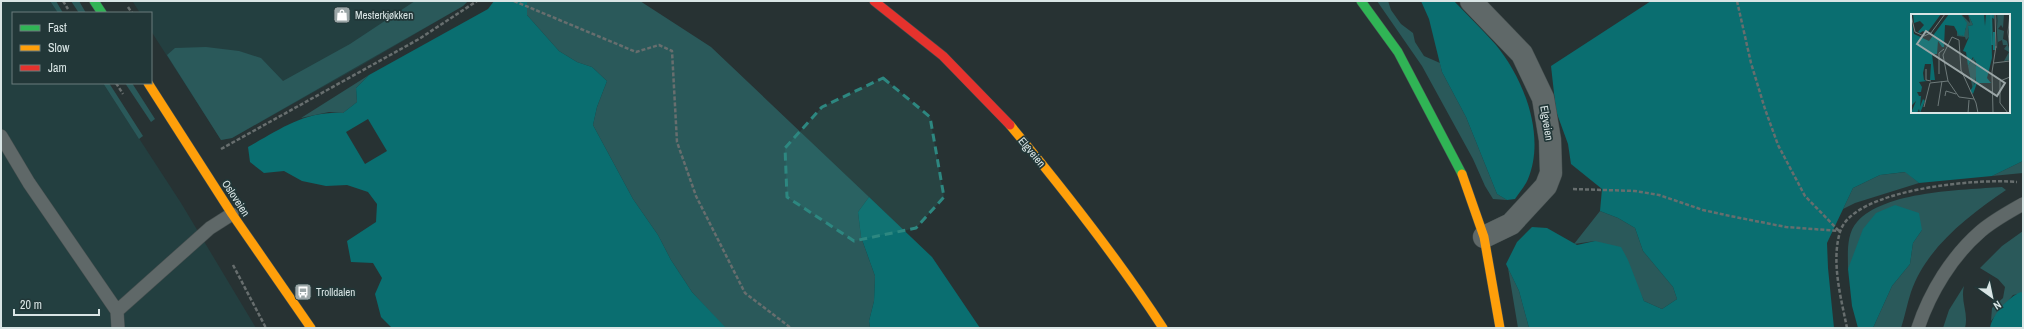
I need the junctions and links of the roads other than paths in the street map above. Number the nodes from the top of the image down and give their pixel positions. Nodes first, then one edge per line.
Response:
1 (94, 1) edge
2 (874, 1) edge
3 (1361, 1) edge
4 (1471, 1) edge
5 (101, 12) edge
6 (149, 84) edge
7 (1, 136) edge
8 (2023, 204) edge
9 (232, 214) junction
10 (1484, 237) junction
11 (117, 311) junction
12 (308, 327) edge
13 (118, 328) edge
14 (1163, 328) edge
15 (1500, 328) edge
16 (1918, 328) edge

1 - 5 street
2 - 14 street, Elgveien
3 - 10 street
4 - 10 street, Elgveien
6 - 9 street, Osloveien
7 - 11 lane
8 - 16 lane
9 - 11 lane
9 - 12 street, Osloveien
10 - 15 street
11 - 13 lane

